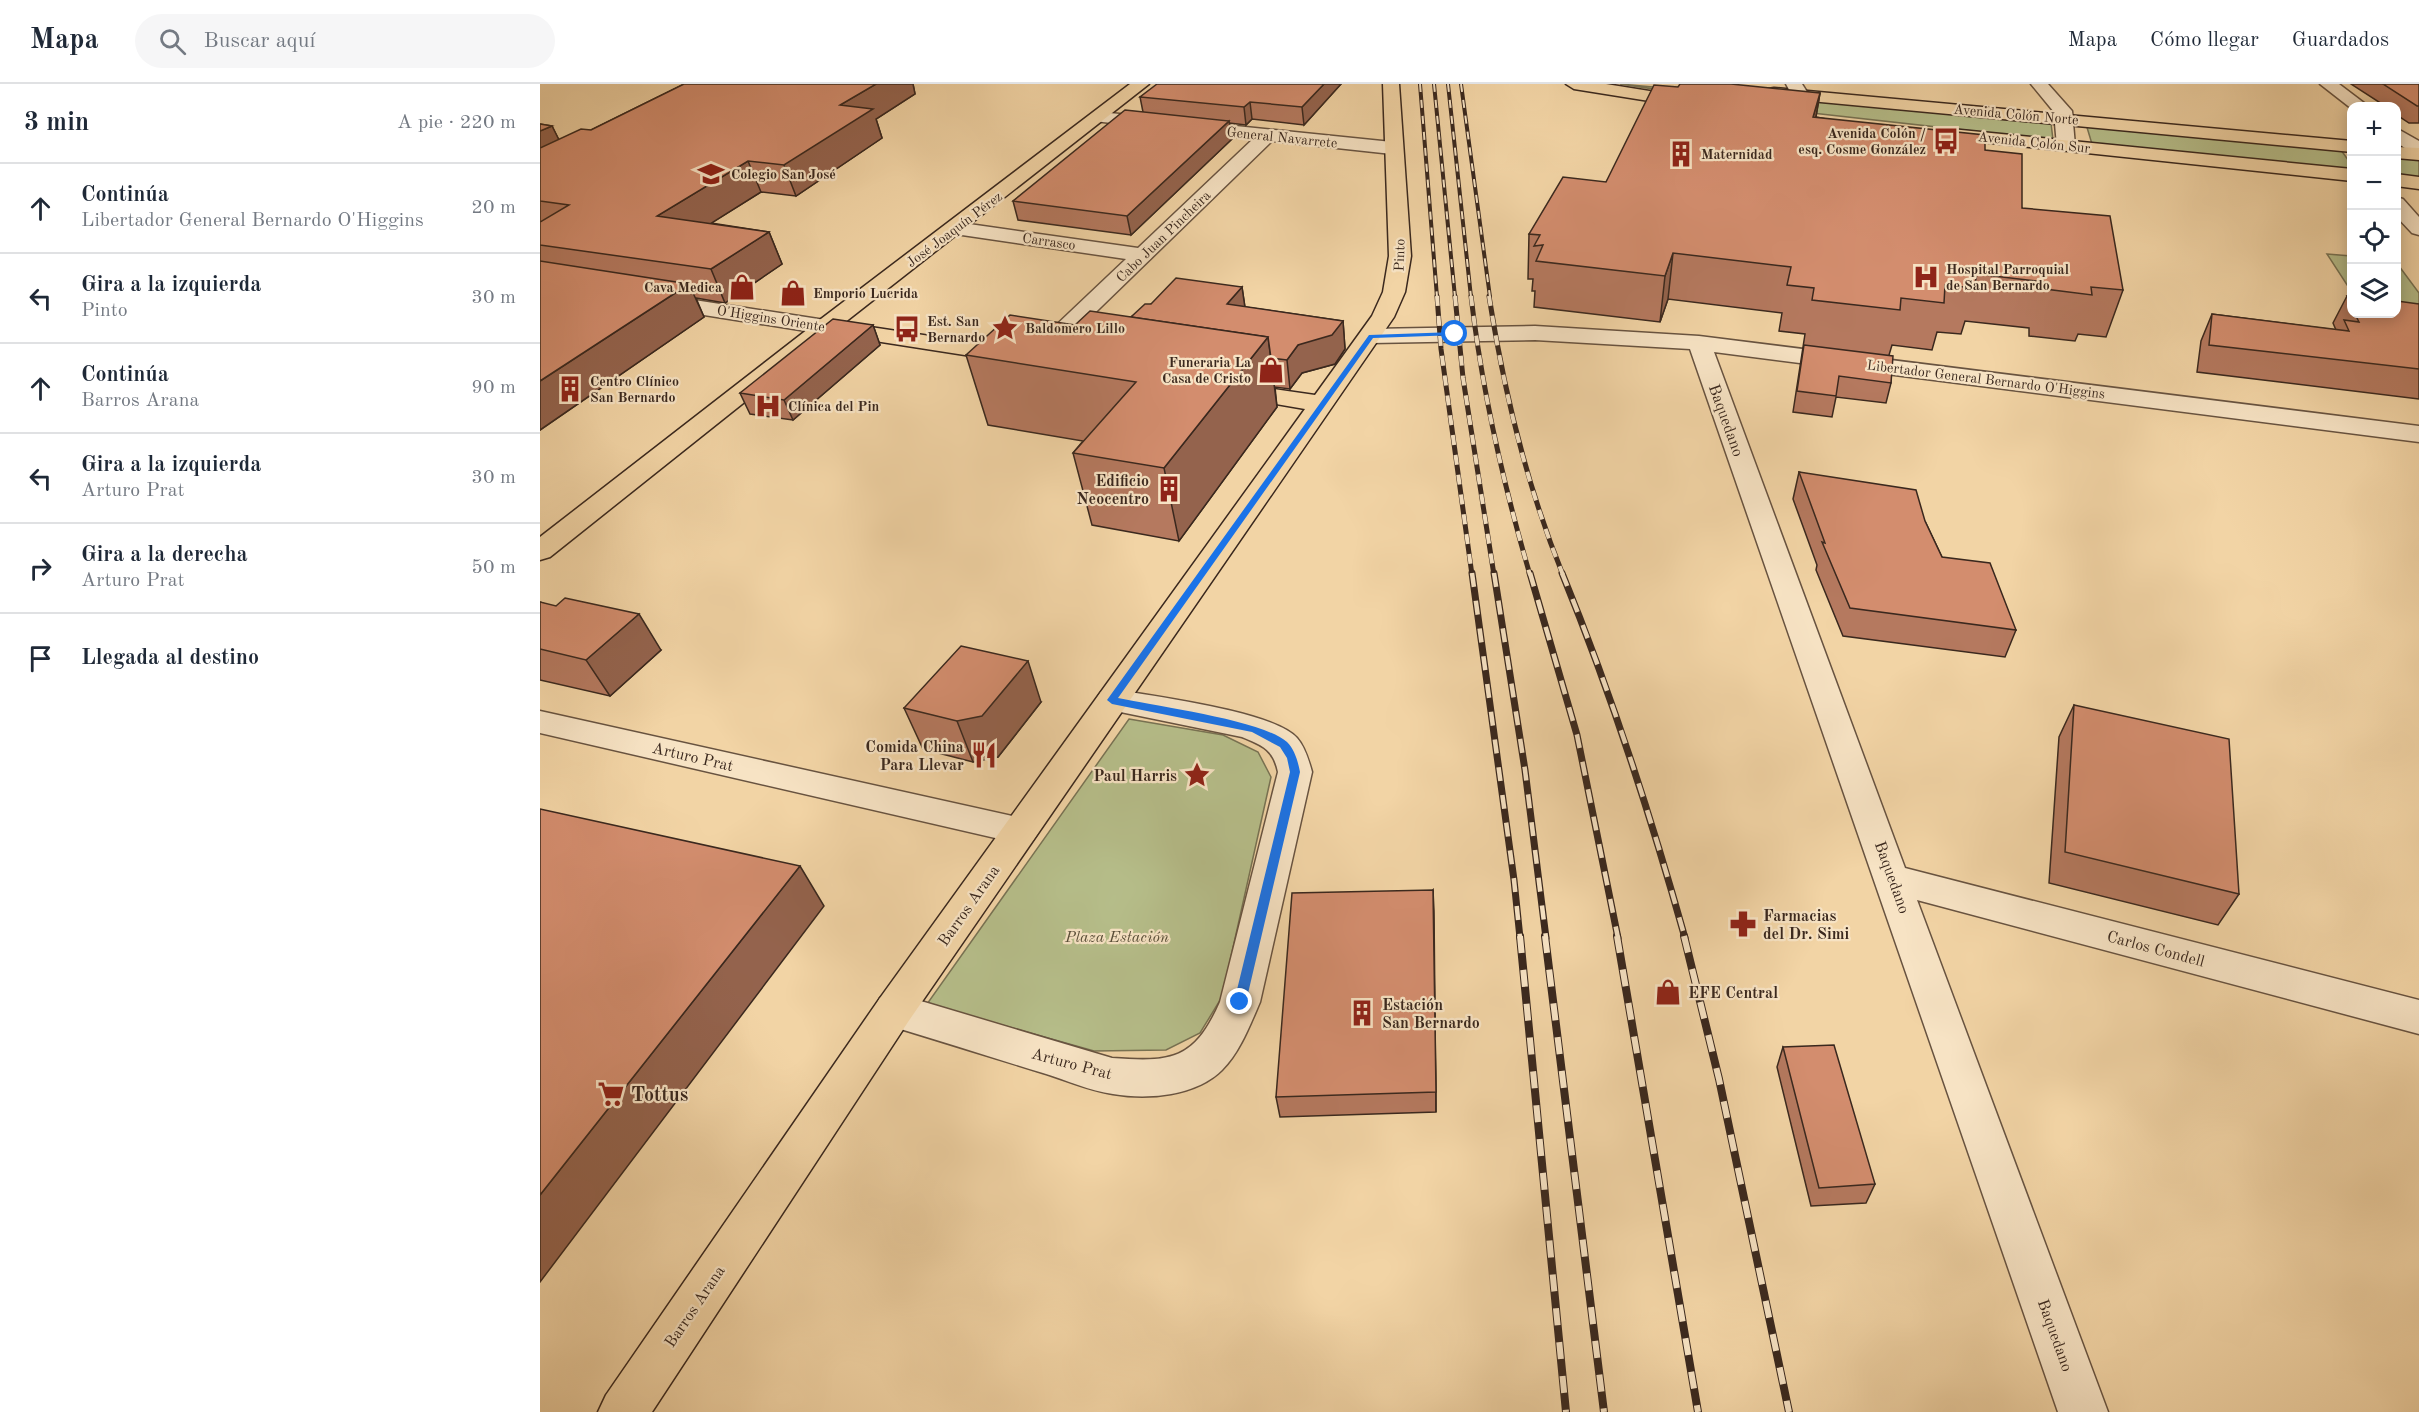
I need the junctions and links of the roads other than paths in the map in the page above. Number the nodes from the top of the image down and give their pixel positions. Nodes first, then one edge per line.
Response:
1 (1141, 84) edge
2 (1391, 84) edge
3 (1574, 84) edge
4 (2039, 84) edge
5 (2328, 84) edge
6 (1797, 89) edge
7 (1760, 92) edge
8 (2353, 102) edge
9 (1713, 105) edge
10 (1100, 117) junction
11 (2064, 118) junction
12 (1922, 131) edge
13 (1266, 136) junction
14 (2401, 136) edge
15 (2066, 146) junction
16 (2347, 146) edge
17 (1392, 148) junction
18 (2419, 149) edge
19 (2401, 152) edge
20 (2419, 154) edge
21 (2347, 174) edge
22 (2401, 181) edge
23 (2419, 183) edge
24 (2401, 208) edge
25 (955, 228) junction
26 (2419, 229) edge
27 (1143, 255) junction
28 (635, 298) edge
29 (825, 327) junction
30 (1059, 335) edge
31 (1371, 336) junction
32 (1699, 343) junction
33 (1032, 359) edge
34 (1215, 387) edge
35 (1323, 404) junction
36 (2419, 434) edge
37 (540, 551) edge
38 (1112, 700) junction
39 (540, 722) edge
40 (1020, 831) junction
41 (1894, 879) junction
42 (894, 1010) junction
43 (2419, 1017) edge
44 (623, 1412) edge
45 (2083, 1412) edge

1 - 10 main road, José Joaquín Pérez
2 - 17 main road, Pinto
3 - 9 main road
4 - 11 street
5 - 8 street
6 - 7 main road, Avenida Colón Norte
6 - 11 main road, Avenida Colón Norte
10 - 13 street, General Navarrete
10 - 25 main road, José Joaquín Pérez
11 - 15 street
11 - 16 main road, Avenida Colón Norte
12 - 15 main road, Avenida Colón Sur
13 - 17 street, General Navarrete
13 - 27 street, Cabo Juan Pincheira
14 - 18 street
15 - 21 main road, Avenida Colón Sur
17 - 31 main road, Pinto
19 - 20 main road
22 - 23 main road
24 - 26 street
25 - 27 street, Carrasco
25 - 29 main road, José Joaquín Pérez
27 - 30 street, Cabo Juan Pincheira
28 - 29 street, O'Higgins Oriente
29 - 33 main road, O'Higgins Oriente
29 - 37 main road, José Joaquín Pérez
31 - 32 street, Libertador General Bernardo O'Higgins
31 - 35 main road, Pinto
32 - 36 street, Libertador General Bernardo O'Higgins
32 - 41 street, Baquedano
34 - 35 main road
35 - 38 main road, Barros Arana
38 - 40 main road, Barros Arana
38 - 42 street, Arturo Prat
39 - 40 street, Arturo Prat
40 - 42 main road, Barros Arana
41 - 43 street, Carlos Condell
41 - 45 street, Baquedano
42 - 44 main road, Barros Arana

